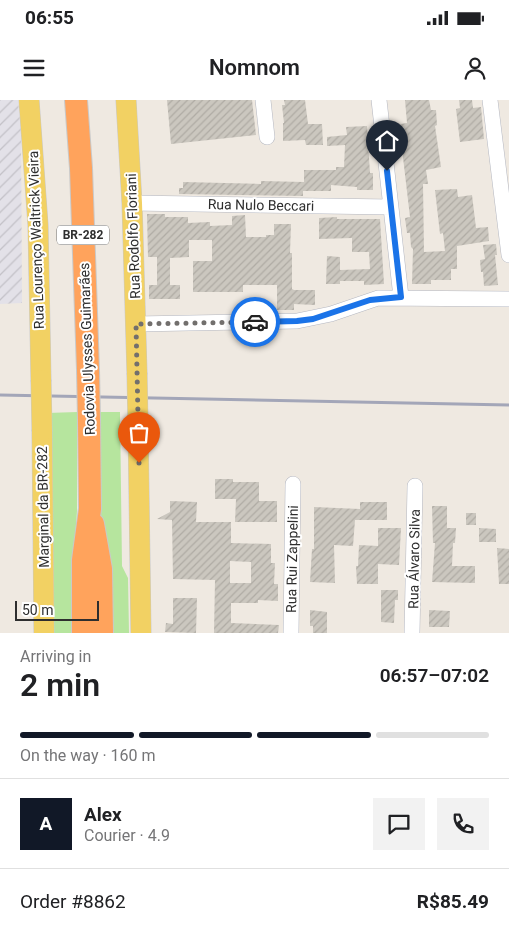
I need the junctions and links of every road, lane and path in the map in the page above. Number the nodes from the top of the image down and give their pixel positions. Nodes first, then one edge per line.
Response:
1 (29, 100) edge
2 (76, 100) edge
3 (126, 100) edge
4 (263, 100) edge
5 (379, 100) edge
6 (490, 100) edge
7 (267, 137) dead end
8 (132, 203) junction
9 (391, 207) junction
10 (509, 256) edge
11 (401, 297) junction
12 (509, 299) edge
13 (136, 324) junction
14 (41, 380) joint
15 (293, 484) dead end
16 (415, 486) dead end
17 (90, 509) junction
18 (44, 633) edge
19 (83, 633) edge
20 (102, 633) edge
21 (141, 633) edge
22 (291, 633) edge
23 (412, 633) edge

1 - 14 main road, Rua Lourenço Waltrick Vieira
2 - 17 highway, Rodovia Ulysses Guimarães / BR-282, bridge
3 - 8 main road, Rua Rodolfo Floriani
4 - 7 street
5 - 9 street
6 - 10 street
8 - 9 street, Rua Nulo Beccari
8 - 13 main road, Rua Rodolfo Floriani
9 - 11 street
11 - 12 street
11 - 13 street
13 - 21 main road, Rua Rodolfo Floriani, bridge
14 - 18 main road, Marginal da BR-282, bridge
15 - 22 street, Rua Rui Zappelini
16 - 23 street, Rua Álvaro Silva
17 - 19 highway, Rodovia Ulysses Guimarães / BR-282
17 - 20 highway, Rodovia Ulysses Guimarães / BR-282

